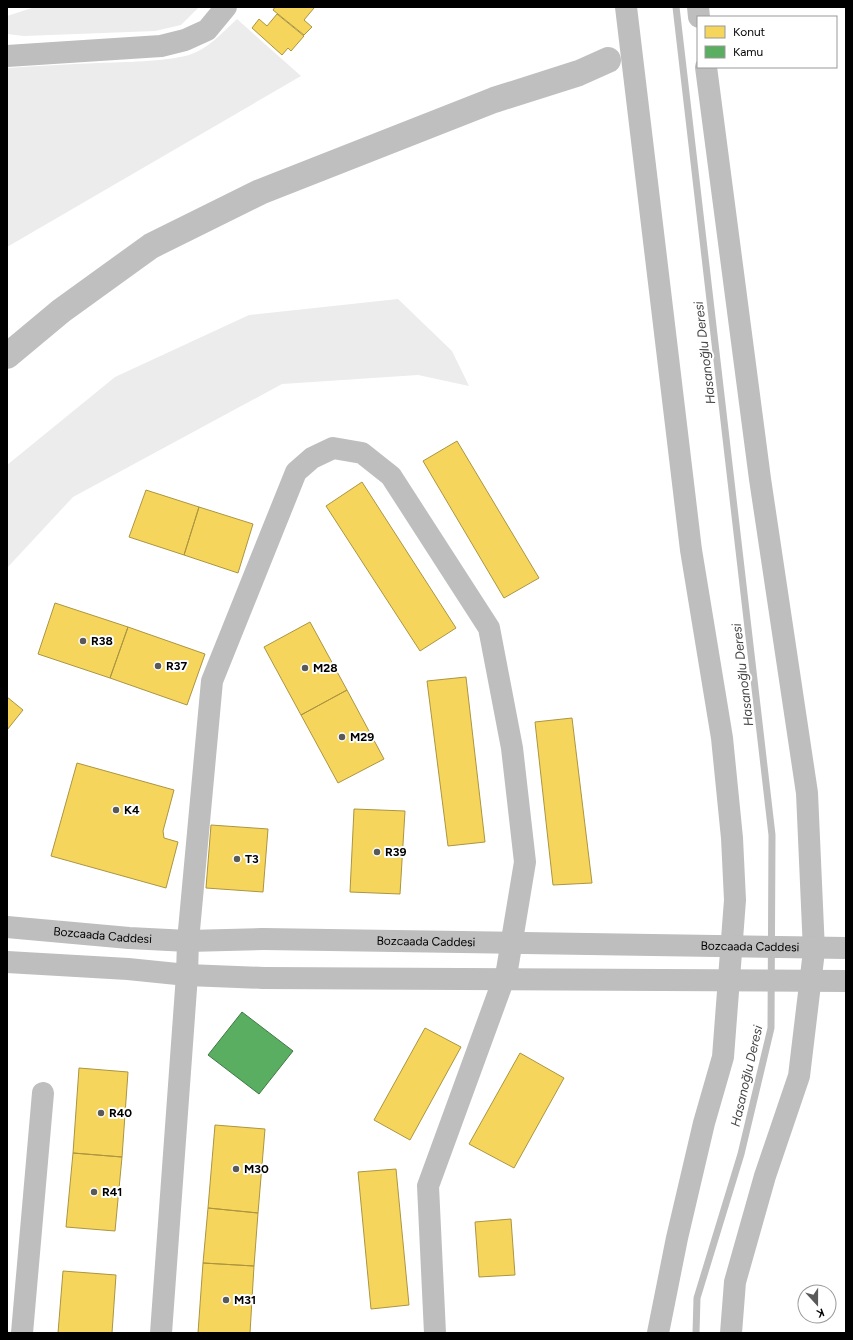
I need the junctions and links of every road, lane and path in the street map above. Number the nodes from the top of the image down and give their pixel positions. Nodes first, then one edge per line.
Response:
1 (226, 7) edge
2 (626, 7) edge
3 (7, 47) edge
4 (29, 54) junction
5 (7, 56) edge
6 (706, 68) edge
7 (7, 927) edge
8 (188, 941) junction
9 (846, 948) edge
10 (7, 962) edge
11 (187, 975) junction
12 (846, 981) edge
13 (43, 1092) dead end
14 (22, 1333) edge
15 (161, 1333) edge
16 (435, 1333) edge
17 (658, 1333) edge
18 (731, 1333) edge

1 - 4 street
2 - 17 street
3 - 4 street
4 - 5 street
6 - 18 street
7 - 8 street, Bozcaada Caddesi
8 - 9 street, Bozcaada Caddesi, bridge
8 - 11 street
8 - 16 street
10 - 11 street
11 - 12 street, bridge
11 - 15 street
13 - 14 street

